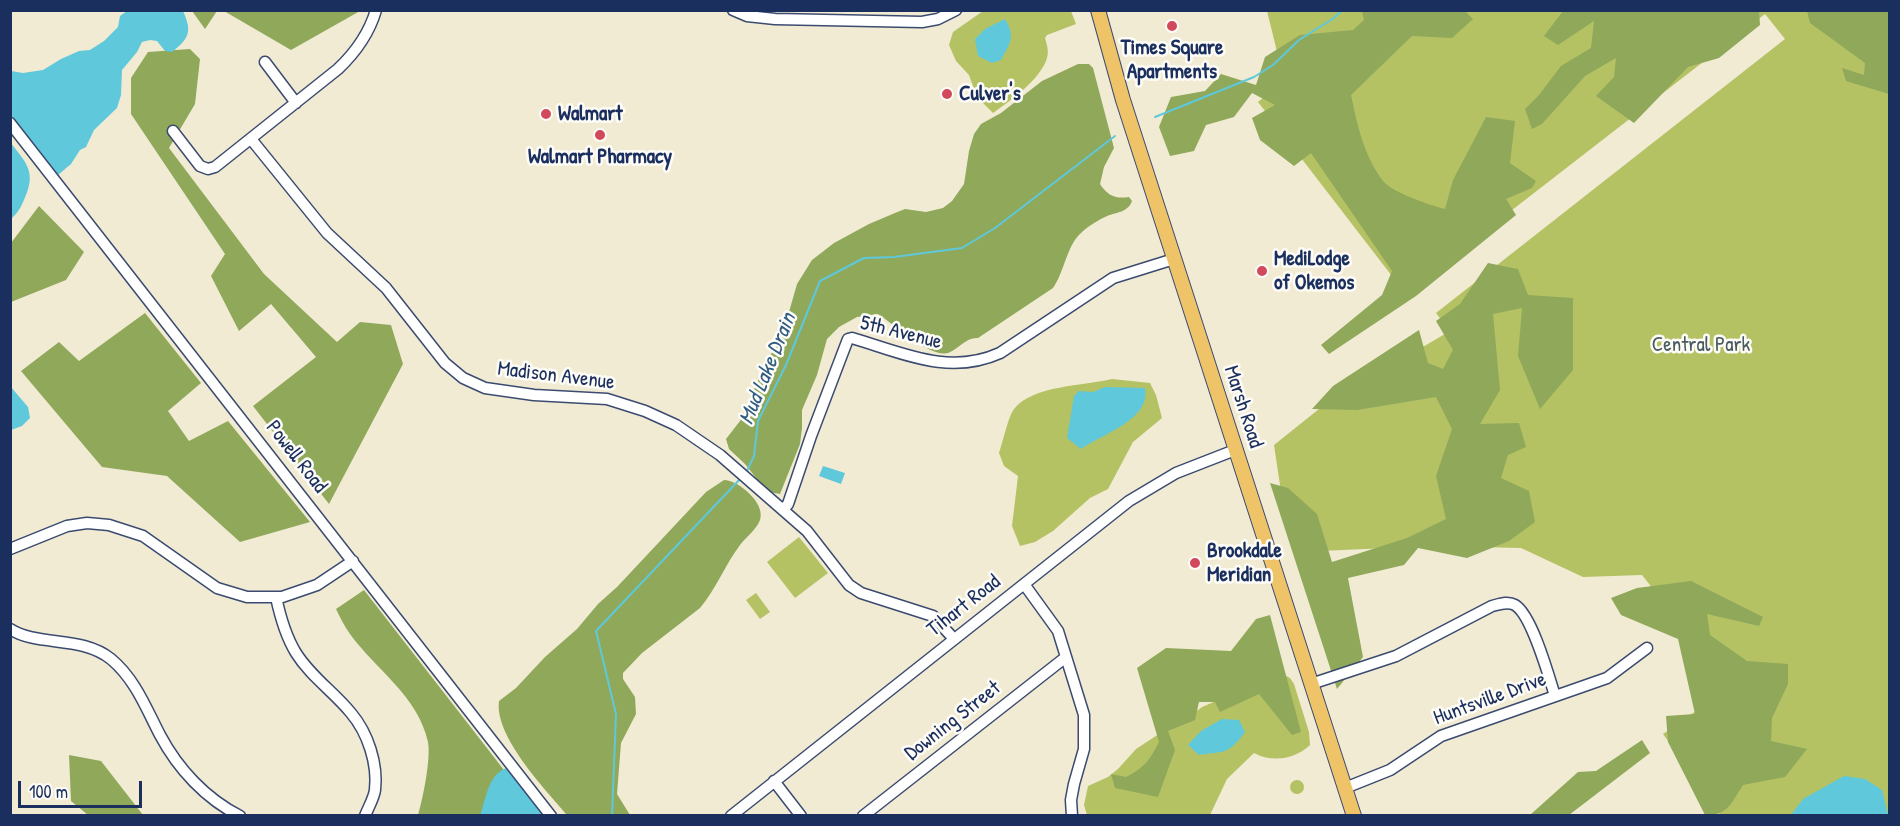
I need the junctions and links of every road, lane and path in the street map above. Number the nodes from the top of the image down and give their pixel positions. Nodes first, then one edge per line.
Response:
1 (376, 10) edge
2 (733, 10) edge
3 (956, 10) edge
4 (1098, 10) edge
5 (265, 62) dead end
6 (296, 103) junction
7 (10, 123) edge
8 (173, 131) dead end
9 (251, 139) junction
10 (1173, 259) junction
11 (1235, 450) junction
12 (783, 510) junction
13 (10, 549) edge
14 (353, 561) junction
15 (1024, 584) junction
16 (276, 597) junction
17 (10, 629) edge
18 (954, 639) junction
19 (1647, 648) dead end
20 (1066, 657) junction
21 (1311, 684) junction
22 (1555, 696) junction
23 (774, 782) junction
24 (1345, 788) junction
25 (240, 816) edge
26 (365, 816) edge
27 (551, 816) edge
28 (730, 816) edge
29 (801, 816) edge
30 (863, 816) edge
31 (1072, 816) edge
32 (1354, 816) edge

1 - 6 street
2 - 3 street
4 - 10 main road, Marsh Road
5 - 6 street
6 - 9 street
7 - 14 street, Powell Road
8 - 9 street
9 - 12 street, Madison Avenue
10 - 11 main road, Marsh Road
10 - 12 street, 5th Avenue
11 - 15 street, Tihart Road
11 - 21 main road, Marsh Road
12 - 18 street, Madison Avenue
13 - 16 street
14 - 16 street
14 - 27 street, Powell Road
15 - 18 street, Tihart Road
15 - 20 street
16 - 26 street
17 - 25 street
18 - 23 street, Tihart Road
19 - 22 street, Huntsville Drive
20 - 30 street, Downing Street
20 - 31 street
21 - 22 street
21 - 24 main road, Marsh Road
22 - 24 street, Huntsville Drive
23 - 28 street, Tihart Road
23 - 29 street
24 - 32 main road, Marsh Road

